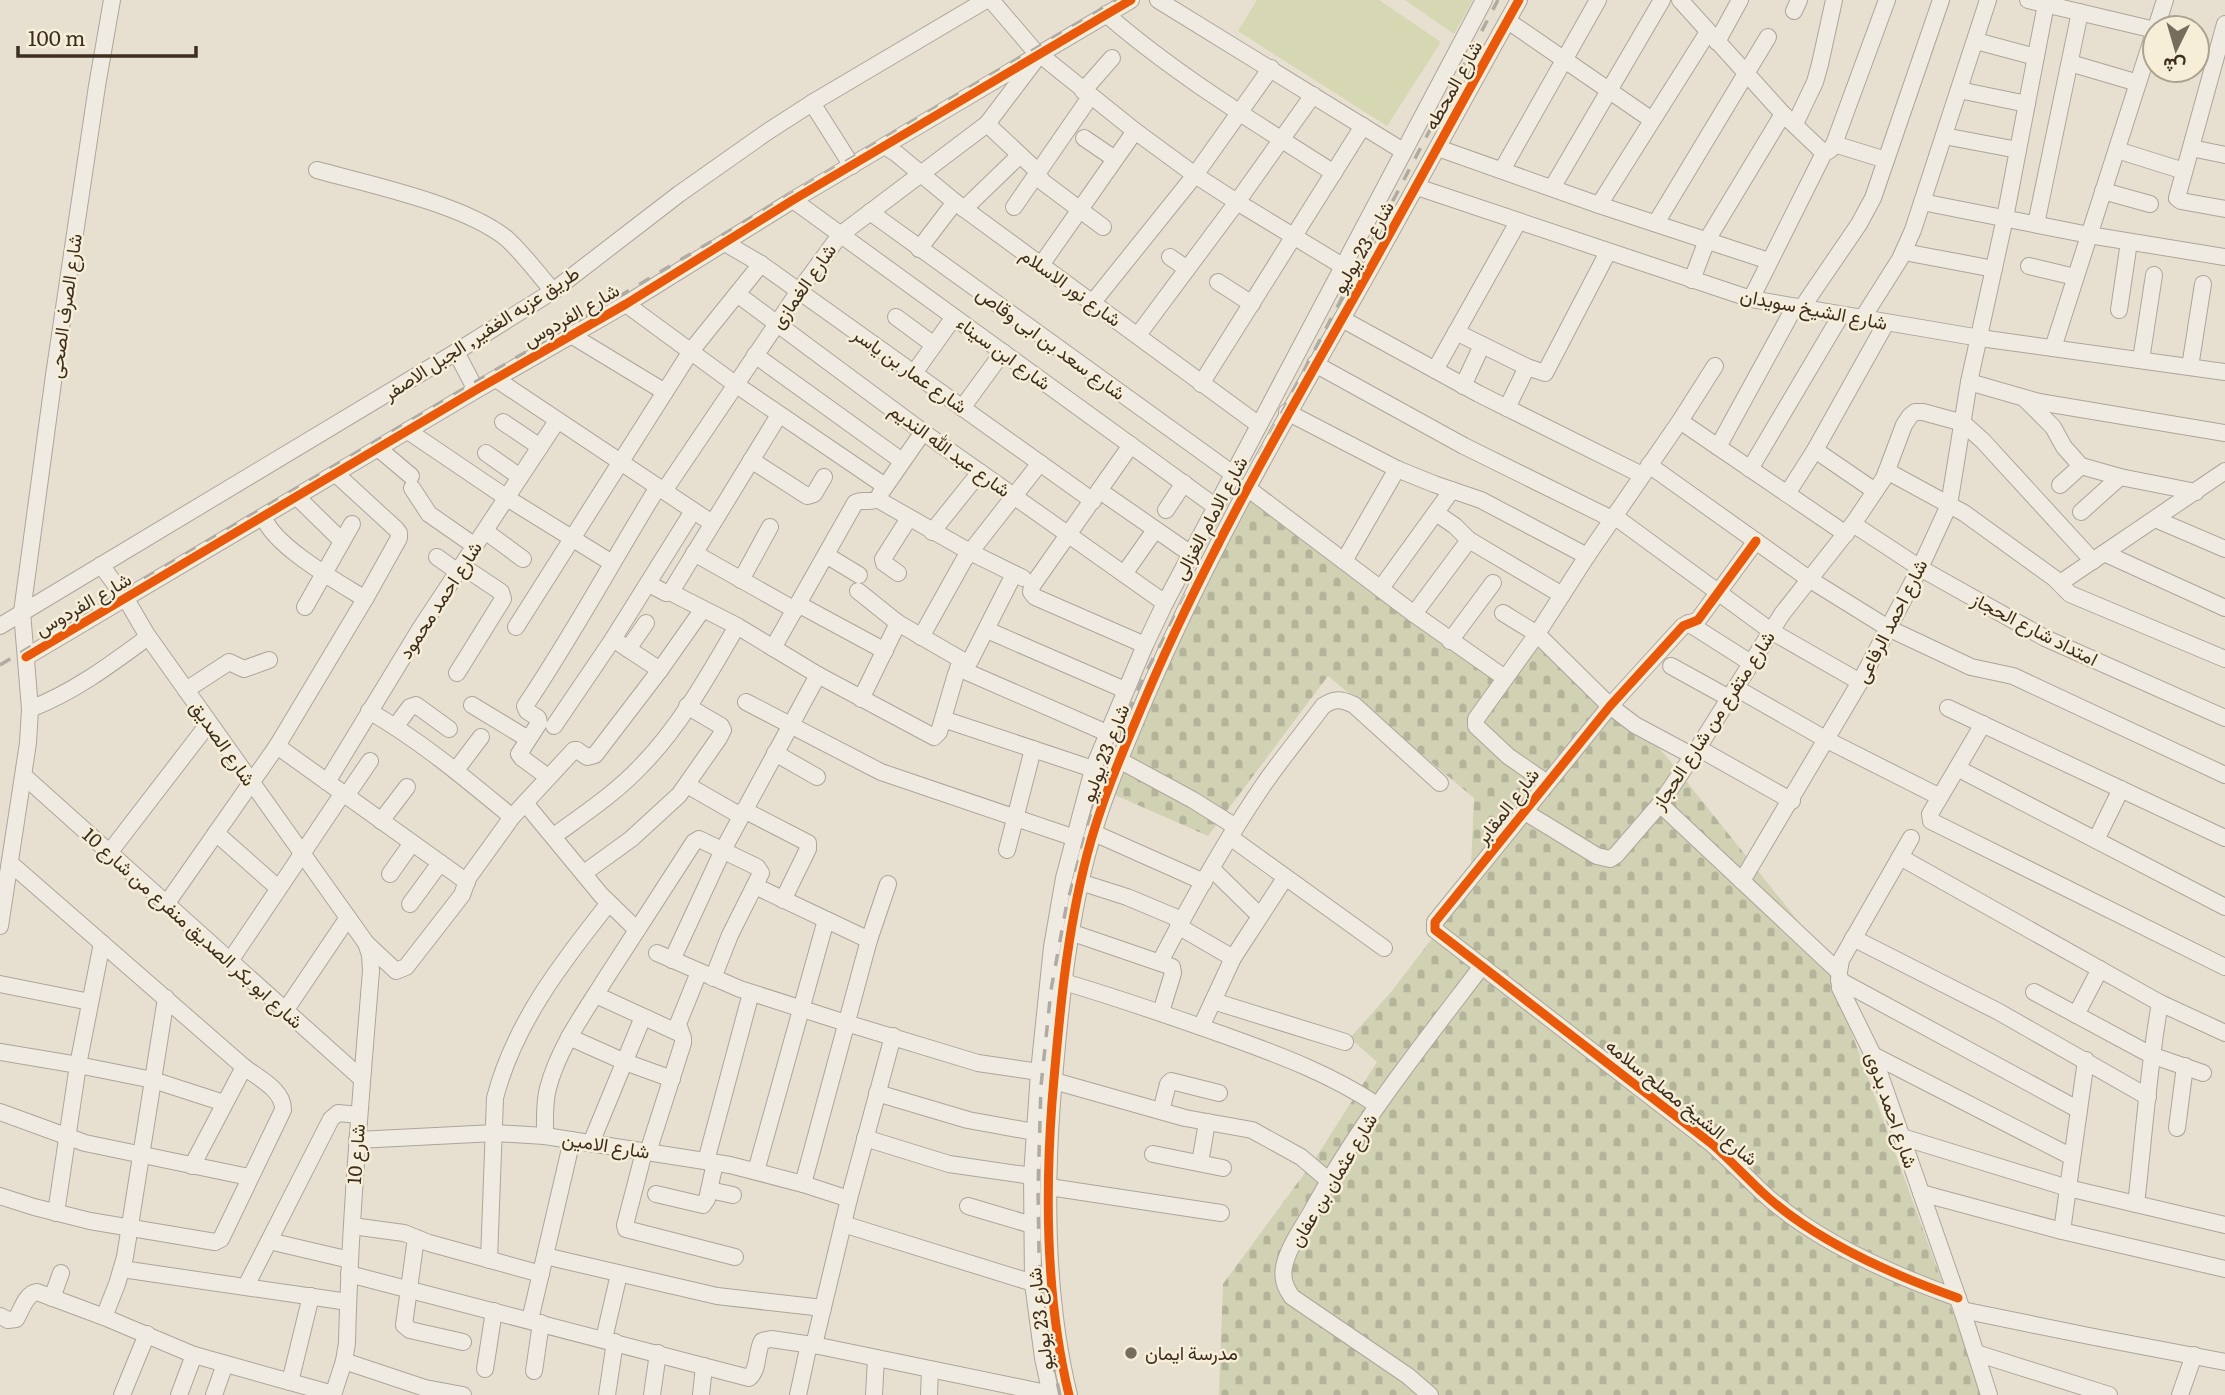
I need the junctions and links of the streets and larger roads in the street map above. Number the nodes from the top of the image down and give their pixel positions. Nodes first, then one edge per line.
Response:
1 (112, 0) edge
2 (989, 0) edge
3 (1131, 0) edge
4 (1158, 0) edge
5 (1484, 0) edge
6 (1520, 0) edge
7 (1598, 0) edge
8 (1662, 0) edge
9 (1740, 0) edge
10 (1834, 0) edge
11 (1887, 0) edge
12 (1941, 0) edge
13 (1988, 0) edge
14 (2028, 0) edge
15 (1683, 1) edge
16 (2046, 4) junction
17 (2080, 12) junction
18 (1106, 14) junction
19 (1508, 21) junction
20 (2225, 24) edge
21 (2141, 26) edge
22 (1712, 37) junction
23 (1768, 37) dead end
24 (1976, 41) junction
25 (1039, 55) junction
26 (2036, 57) junction
27 (1112, 58) dead end
28 (1566, 59) junction
29 (2070, 63) junction
30 (1271, 68) junction
31 (2141, 73) edge
32 (1745, 74) junction
33 (2138, 83) junction
34 (1608, 90) junction
35 (1959, 90) junction
36 (1087, 94) junction
37 (1313, 95) junction
38 (812, 103) junction
39 (2027, 104) junction
40 (1239, 113) junction
41 (1789, 119) junction
42 (1652, 120) junction
43 (987, 124) junction
44 (1363, 126) junction
45 (1135, 131) junction
46 (1944, 136) junction
47 (1084, 138) dead end
48 (1282, 139) junction
49 (886, 147) junction
50 (1438, 148) junction
51 (1829, 148) junction
52 (2191, 148) junction
53 (2018, 150) junction
54 (2116, 150) junction
55 (1403, 152) junction
56 (1020, 155) junction
57 (2225, 155) edge
58 (1115, 159) junction
59 (1886, 160) junction
60 (852, 166) junction
61 (317, 170) dead end
62 (1502, 170) junction
63 (2184, 171) junction
64 (1038, 172) junction
65 (1334, 173) junction
66 (920, 174) junction
67 (1195, 175) junction
68 (1417, 187) junction
69 (1552, 188) junction
70 (2104, 191) junction
71 (793, 201) junction
72 (1237, 202) junction
73 (1922, 202) junction
74 (2150, 204) dead end
75 (959, 205) junction
76 (1599, 205) junction
77 (1014, 206) dead end
78 (2225, 209) edge
79 (1081, 211) junction
80 (870, 212) junction
81 (2005, 218) junction
82 (1518, 222) junction
83 (1656, 223) junction
84 (2036, 224) junction
85 (1103, 227) dead end
86 (840, 235) junction
87 (2089, 235) junction
88 (1294, 238) junction
89 (1707, 240) junction
90 (2129, 242) junction
91 (724, 243) junction
92 (919, 249) junction
93 (1608, 252) junction
94 (1903, 252) junction
95 (1170, 257) dead end
96 (2225, 257) edge
97 (1769, 261) junction
98 (761, 264) junction
99 (1041, 265) junction
100 (1342, 266) junction
101 (2029, 266) dead end
102 (1187, 269) junction
103 (1994, 269) junction
104 (2154, 275) dead end
105 (2076, 277) junction
106 (1364, 279) junction
107 (1692, 280) junction
108 (1218, 282) dead end
109 (2203, 284) dead end
110 (553, 291) junction
111 (799, 291) junction
112 (737, 294) junction
113 (1751, 299) junction
114 (1093, 302) junction
115 (626, 304) junction
116 (1252, 304) junction
117 (1797, 308) junction
118 (2119, 310) dead end
119 (1841, 315) junction
120 (896, 317) dead end
121 (954, 317) junction
122 (1342, 319) junction
123 (1862, 319) junction
124 (1886, 323) junction
125 (777, 324) junction
126 (1456, 332) junction
127 (571, 335) junction
128 (1138, 335) junction
129 (1980, 338) junction
130 (934, 345) junction
131 (1482, 345) junction
132 (2053, 348) junction
133 (691, 351) junction
134 (456, 352) junction
135 (1003, 352) junction
136 (755, 355) junction
137 (2141, 360) junction
138 (1315, 365) junction
139 (1714, 366) dead end
140 (1527, 367) junction
141 (2190, 367) junction
142 (1435, 370) junction
143 (2225, 372) edge
144 (914, 373) junction
145 (496, 379) junction
146 (1969, 382) junction
147 (735, 384) junction
148 (1201, 384) junction
149 (1463, 386) junction
150 (476, 390) junction
151 (665, 392) junction
152 (2025, 399) junction
153 (962, 408) junction
154 (1507, 408) junction
155 (1287, 412) junction
156 (779, 415) junction
157 (557, 421) junction
158 (1680, 421) junction
159 (503, 422) dead end
160 (1963, 423) junction
161 (1259, 425) junction
162 (408, 431) junction
163 (923, 432) junction
164 (2225, 433) edge
165 (1131, 445) junction
166 (540, 447) junction
167 (1718, 447) junction
168 (379, 449) junction
169 (1815, 450) junction
170 (486, 453) dead end
171 (751, 460) junction
172 (902, 461) junction
173 (620, 463) junction
174 (1040, 463) junction
175 (2081, 466) junction
176 (1398, 469) junction
177 (1751, 469) junction
178 (1646, 470) junction
179 (1887, 471) junction
180 (980, 472) junction
181 (336, 474) junction
182 (1233, 474) junction
183 (2223, 476) edge
184 (520, 477) junction
185 (824, 477) dead end
186 (2120, 477) junction
187 (1184, 483) junction
188 (2060, 485) dead end
189 (1246, 487) junction
190 (661, 489) junction
191 (1452, 490) junction
192 (1875, 491) junction
193 (2196, 492) junction
194 (881, 493) junction
195 (1787, 494) junction
196 (1014, 496) junction
197 (1096, 496) junction
198 (297, 497) junction
199 (506, 498) junction
200 (1949, 505) junction
201 (1216, 506) junction
202 (1166, 510) dead end
203 (693, 511) junction
204 (2081, 512) dead end
205 (1436, 513) junction
206 (1613, 517) junction
207 (264, 518) junction
208 (909, 518) junction
209 (2155, 519) junction
210 (712, 523) junction
211 (352, 524) dead end
212 (770, 527) dead end
213 (1849, 529) junction
214 (1155, 530) junction
215 (485, 531) junction
216 (932, 532) junction
217 (1069, 535) junction
218 (571, 538) junction
219 (1469, 540) junction
220 (342, 541) junction
221 (1756, 541) junction
222 (475, 546) junction
223 (2225, 550) edge
224 (970, 552) junction
225 (694, 553) junction
226 (1191, 554) junction
227 (826, 555) junction
228 (1587, 556) junction
229 (436, 557) dead end
230 (2099, 557) junction
231 (523, 559) dead end
232 (1344, 561) junction
233 (612, 563) junction
234 (101, 565) junction
235 (1920, 568) junction
236 (460, 569) junction
237 (325, 573) junction
238 (898, 573) dead end
239 (1014, 573) junction
240 (1124, 574) junction
241 (1809, 579) junction
242 (741, 580) junction
243 (1493, 583) dead end
244 (2060, 583) junction
245 (649, 584) junction
246 (1032, 587) junction
247 (1381, 588) junction
248 (670, 592) junction
249 (1719, 593) junction
250 (1562, 595) junction
251 (126, 599) junction
252 (365, 599) junction
253 (1165, 603) junction
254 (305, 607) dead end
255 (796, 607) junction
256 (2225, 608) edge
257 (703, 609) junction
258 (22, 612) junction
259 (1503, 613) dead end
260 (1414, 614) junction
261 (646, 623) dead end
262 (898, 623) junction
263 (1688, 623) junction
264 (0, 626) edge
265 (737, 626) junction
266 (516, 627) dead end
267 (1888, 628) junction
268 (987, 630) junction
269 (1771, 631) junction
270 (1537, 634) junction
271 (922, 636) junction
272 (148, 637) junction
273 (613, 639) junction
274 (1450, 640) junction
275 (1145, 645) junction
276 (773, 648) junction
277 (628, 649) junction
278 (885, 651) junction
279 (26, 657) junction
280 (2225, 659) edge
281 (269, 660) dead end
282 (1751, 663) junction
283 (962, 666) junction
284 (1671, 666) dead end
285 (660, 670) junction
286 (457, 673) dead end
287 (818, 675) junction
288 (1505, 678) junction
289 (1860, 682) junction
290 (186, 690) junction
291 (1125, 690) junction
292 (1732, 693) junction
293 (861, 699) junction
294 (746, 702) dead end
295 (472, 705) dead end
296 (687, 706) junction
297 (1610, 706) junction
298 (1948, 708) dead end
299 (30, 709) junction
300 (369, 712) junction
301 (2225, 718) edge
302 (209, 723) junction
303 (547, 723) junction
304 (1983, 724) junction
305 (790, 725) junction
306 (395, 727) junction
307 (940, 727) junction
308 (449, 729) dead end
309 (1107, 733) junction
310 (481, 737) dead end
311 (1827, 740) junction
312 (524, 745) junction
313 (277, 746) junction
314 (1033, 749) junction
315 (1695, 752) junction
316 (775, 753) junction
317 (1119, 760) junction
318 (370, 761) dead end
319 (1957, 768) junction
320 (1093, 769) junction
321 (456, 770) junction
322 (2225, 775) edge
323 (24, 776) junction
324 (548, 777) junction
325 (817, 777) dead end
326 (327, 782) junction
327 (251, 783) junction
328 (1440, 783) dead end
329 (1547, 783) junction
330 (687, 785) junction
331 (407, 786) dead end
332 (2121, 789) junction
333 (344, 794) junction
334 (1940, 797) junction
335 (1791, 801) junction
336 (524, 803) junction
337 (1660, 804) junction
338 (1525, 812) junction
339 (743, 813) junction
340 (512, 817) junction
341 (1015, 818) junction
342 (382, 821) junction
343 (1233, 832) junction
344 (216, 833) junction
345 (1094, 833) junction
346 (554, 836) junction
347 (1075, 838) junction
348 (1910, 838) dead end
349 (2225, 838) edge
350 (2096, 840) junction
351 (412, 843) junction
352 (723, 850) junction
353 (1007, 850) dead end
354 (109, 853) junction
355 (301, 853) junction
356 (1900, 857) junction
357 (10, 863) junction
358 (440, 863) junction
359 (584, 873) junction
360 (390, 874) dead end
361 (1208, 875) junction
362 (1285, 878) junction
363 (757, 881) junction
364 (1742, 881) junction
365 (467, 882) junction
366 (1080, 882) junction
367 (888, 884) dead end
368 (278, 888) junction
369 (783, 900) junction
370 (167, 903) junction
371 (609, 903) junction
372 (410, 904) dead end
373 (2225, 907) edge
374 (1260, 916) junction
375 (347, 919) junction
376 (826, 920) junction
377 (1180, 923) junction
378 (0, 926) edge
379 (637, 930) junction
380 (1435, 930) joint
381 (1070, 932) junction
382 (1853, 939) junction
383 (869, 940) junction
384 (102, 943) junction
385 (366, 943) junction
386 (1384, 948) dead end
387 (1233, 958) junction
388 (230, 961) junction
389 (1160, 962) junction
390 (1482, 966) junction
391 (2225, 967) edge
392 (2100, 969) junction
393 (706, 975) junction
394 (1839, 976) junction
395 (1064, 982) junction
396 (0, 984) edge
397 (2034, 992) dead end
398 (751, 993) junction
399 (596, 995) junction
400 (166, 998) junction
401 (1213, 1001) junction
402 (90, 1002) junction
403 (2160, 1003) junction
404 (801, 1007) junction
405 (285, 1011) junction
406 (1161, 1012) junction
407 (2076, 1015) junction
408 (643, 1017) junction
409 (846, 1023) junction
410 (1201, 1027) junction
411 (2225, 1032) edge
412 (681, 1034) junction
413 (893, 1036) junction
414 (569, 1037) junction
415 (1345, 1042) dead end
416 (0, 1052) edge
417 (1873, 1055) junction
418 (2151, 1055) junction
419 (2085, 1060) junction
420 (625, 1062) junction
421 (78, 1065) junction
422 (244, 1066) junction
423 (2185, 1066) junction
424 (1039, 1072) junction
425 (2203, 1073) dead end
426 (362, 1079) junction
427 (672, 1079) junction
428 (153, 1080) junction
429 (1054, 1082) junction
430 (877, 1093) junction
431 (1220, 1093) dead end
432 (2148, 1097) junction
433 (224, 1103) junction
434 (1377, 1105) junction
435 (2079, 1110) junction
436 (1161, 1111) junction
437 (0, 1112) edge
438 (359, 1115) junction
439 (1207, 1122) junction
440 (2177, 1128) dead end
441 (1034, 1132) junction
442 (495, 1133) junction
443 (545, 1136) junction
444 (67, 1137) junction
445 (1902, 1137) junction
446 (865, 1138) junction
447 (357, 1140) junction
448 (572, 1140) junction
449 (591, 1143) junction
450 (646, 1152) junction
451 (142, 1154) junction
452 (1153, 1154) dead end
453 (2072, 1157) junction
454 (710, 1162) junction
455 (1200, 1163) junction
456 (192, 1166) junction
457 (1223, 1168) dead end
458 (756, 1171) junction
459 (1032, 1176) junction
460 (248, 1177) junction
461 (1328, 1180) junction
462 (803, 1184) junction
463 (1049, 1186) junction
464 (2068, 1188) junction
465 (709, 1190) junction
466 (1921, 1193) junction
467 (656, 1194) dead end
468 (733, 1195) dead end
469 (0, 1196) edge
470 (849, 1199) junction
471 (2136, 1204) junction
472 (968, 1206) dead end
473 (56, 1213) junction
474 (1221, 1213) dead end
475 (843, 1224) junction
476 (1032, 1225) junction
477 (2225, 1225) edge
478 (352, 1226) junction
479 (130, 1228) junction
480 (2062, 1231) junction
481 (416, 1238) junction
482 (269, 1241) junction
483 (545, 1256) junction
484 (735, 1256) dead end
485 (489, 1261) junction
486 (350, 1267) junction
487 (122, 1269) junction
488 (2225, 1269) edge
489 (61, 1273) dead end
490 (541, 1274) junction
491 (619, 1274) junction
492 (1033, 1283) junction
493 (246, 1286) junction
494 (409, 1289) junction
495 (312, 1296) junction
496 (52, 1297) junction
497 (348, 1302) junction
498 (1960, 1304) junction
499 (824, 1308) junction
500 (494, 1311) junction
501 (0, 1316) edge
502 (104, 1317) junction
503 (535, 1322) junction
504 (147, 1335) junction
505 (609, 1340) junction
506 (463, 1342) dead end
507 (811, 1345) junction
508 (658, 1353) junction
509 (1976, 1353) junction
510 (194, 1354) junction
511 (2194, 1355) junction
512 (876, 1358) junction
513 (344, 1361) junction
514 (2225, 1362) edge
515 (225, 1364) junction
516 (704, 1366) junction
517 (485, 1369) dead end
518 (930, 1370) junction
519 (534, 1371) dead end
520 (283, 1380) junction
521 (333, 1394) edge
522 (1051, 1394) edge
523 (122, 1395) edge
524 (178, 1395) edge
525 (215, 1395) edge
526 (272, 1395) edge
527 (463, 1395) edge
528 (607, 1395) edge
529 (652, 1395) edge
530 (701, 1395) edge
531 (798, 1395) edge
532 (874, 1395) edge
533 (929, 1395) edge
534 (1069, 1395) edge
535 (1430, 1395) edge
536 (1989, 1395) edge
537 (2109, 1395) edge
538 (2181, 1395) edge

1 - 258 street, شارع الصرف الصحى
2 - 25 street
2 - 38 street, طريق عزبه الغفير, الجبل الاصفر
3 - 18 street, شارع الفردوس
4 - 30 street
5 - 55 street, شارع الامام الغزالى
6 - 19 street, شارع المحطه
7 - 28 street
8 - 34 street
9 - 22 street
10 - 41 street
11 - 51 street
12 - 59 street
13 - 24 street
14 - 16 street
15 - 22 street
16 - 17 street
16 - 26 street, شارع احمد الرفاعى
17 - 21 street
17 - 29 street
18 - 25 street, شارع الفردوس
18 - 40 street
19 - 28 street
19 - 50 street, شارع المحطه
20 - 52 street
22 - 32 street
22 - 42 street
23 - 32 street
24 - 26 street
24 - 35 street
25 - 36 street
25 - 43 street, شارع الغمازى
25 - 49 street, شارع الفردوس
26 - 39 street, شارع احمد الرفاعى
27 - 36 street
28 - 34 street
28 - 62 street
29 - 33 street
29 - 84 street
30 - 37 street
30 - 40 street
31 - 33 street
32 - 41 street
32 - 83 street
33 - 54 street
34 - 42 street
34 - 69 street
35 - 39 street
35 - 46 street
36 - 45 street
36 - 64 street
37 - 44 street
37 - 48 street
38 - 60 street
38 - 110 street, طريق عزبه الغفير, الجبل الاصفر
39 - 53 street, شارع احمد الرفاعى
40 - 48 street
40 - 67 street
41 - 51 street
41 - 89 street
42 - 76 street
43 - 56 street
43 - 66 street, شارع الغمازى
44 - 55 street
44 - 65 street
45 - 58 street
45 - 67 street
46 - 53 street
46 - 73 street
47 - 58 street
48 - 65 street
48 - 72 street
49 - 60 street, شارع الفردوس
49 - 66 street, شارع نور الاسلام
50 - 62 street
50 - 68 street, شارع المحطه
51 - 59 street
51 - 97 street
52 - 57 street
52 - 63 street
53 - 81 street, شارع احمد الرفاعى
54 - 63 street
54 - 70 street
55 - 100 street, شارع الامام الغزالى
56 - 64 street
56 - 75 street
58 - 79 street
59 - 117 street
60 - 71 street, شارع الفردوس
61 - 110 street
62 - 69 street
63 - 78 street
64 - 77 street
64 - 79 street
65 - 88 street
66 - 75 street, شارع نور الاسلام
66 - 80 street, شارع الغمازى
67 - 72 street
67 - 114 street
68 - 82 street, شارع الشيخ سويدان
68 - 106 street, شارع 23 يوليو
69 - 76 street
70 - 74 street
70 - 87 street
71 - 86 street, شارع ابن سيناء
71 - 91 street, شارع الفردوس
72 - 88 street
72 - 102 street
73 - 81 street
73 - 94 street
75 - 92 street
75 - 99 street, شارع نور الاسلام
76 - 83 street
79 - 85 street
79 - 99 street
80 - 86 street, شارع الغمازى
80 - 92 street, شارع سعد بن ابى وقاص
81 - 84 street
81 - 103 street, شارع احمد الرفاعى
82 - 93 street, شارع الشيخ سويدان
82 - 126 street
83 - 89 street
84 - 87 street
86 - 111 street, شارع الغمازى
86 - 121 street, شارع ابن سيناء
87 - 90 street
87 - 105 street
88 - 100 street
88 - 116 street
89 - 97 street
89 - 107 street
90 - 96 street
90 - 118 street
91 - 98 street, شارع عمار بن ياسر
91 - 115 street, شارع الفردوس
92 - 182 street, شارع سعد بن ابى وقاص
93 - 107 street, شارع الشيخ سويدان
93 - 140 street
94 - 103 street
94 - 123 street
95 - 102 street
97 - 113 street
98 - 111 street, شارع عمار بن ياسر
98 - 112 street
99 - 114 street, شارع نور الاسلام
100 - 106 street
100 - 161 street, شارع الامام الغزالى
101 - 105 street
102 - 128 street
103 - 129 street, شارع احمد الرفاعى
104 - 137 street
105 - 132 street
106 - 122 street, شارع 23 يوليو
107 - 113 street, شارع الشيخ سويدان
108 - 116 street
109 - 141 street
110 - 134 street, طريق عزبه الغفير, الجبل الاصفر
111 - 125 street, شارع الغمازى
111 - 144 street, شارع عمار بن ياسر
112 - 125 street, شارع عبد الله النديم
112 - 133 street
113 - 117 street, شارع الشيخ سويدان
114 - 128 street, شارع نور الاسلام
115 - 127 street, شارع الفردوس
115 - 133 street
116 - 148 street
117 - 119 street, شارع الشيخ سويدان
117 - 167 street
119 - 123 street, شارع الشيخ سويدان
119 - 177 street
120 - 130 street
121 - 130 street
121 - 135 street, شارع ابن سيناء
122 - 138 street, شارع 23 يوليو
122 - 142 street
123 - 124 street, شارع الشيخ سويدان
124 - 129 street, شارع الشيخ سويدان
124 - 169 street
125 - 136 street, شارع الغمازى
125 - 163 street, شارع عبد الله النديم
126 - 131 street
126 - 142 street
127 - 145 street, شارع الفردوس
127 - 151 street
128 - 148 street, شارع نور الاسلام
129 - 132 street, شارع الشيخ سويدان
129 - 146 street, شارع احمد الرفاعى
130 - 144 street
131 - 140 street
131 - 149 street
132 - 137 street, شارع الشيخ سويدان
133 - 147 street
133 - 151 street
134 - 150 street
134 - 234 street, طريق عزبه الغفير, الجبل الاصفر
135 - 153 street
135 - 165 street, شارع ابن سيناء
136 - 147 street, شارع الغمازى
136 - 172 street
137 - 141 street, شارع الشيخ سويدان
138 - 155 street, شارع 23 يوليو
138 - 206 street
139 - 158 street, شارع المقابر
140 - 154 street
141 - 143 street, شارع الشيخ سويدان
142 - 149 street
144 - 153 street, شارع عمار بن ياسر
145 - 150 street, شارع الفردوس
145 - 157 street
146 - 152 street
146 - 160 street, شارع احمد الرفاعى
147 - 156 street
147 - 190 street, شارع الغمازى
148 - 161 street, شارع نور الاسلام
149 - 154 street
150 - 162 street, شارع الفردوس
151 - 173 street
152 - 164 street
152 - 175 street
153 - 174 street, شارع عمار بن ياسر
154 - 178 street
155 - 176 street
155 - 189 street, شارع 23 يوليو
156 - 171 street
156 - 194 street
157 - 166 street, شارع احمد محمود
157 - 173 street
158 - 167 street, امتداد شارع الحجاز
158 - 178 street, شارع المقابر
159 - 166 street
160 - 179 street, شارع متفرع من شارع الحجاز
160 - 200 street, شارع احمد الرفاعى
160 - 230 street
161 - 182 street, شارع الامام الغزالى
162 - 168 street, شارع الفردوس
162 - 199 street
163 - 172 street
163 - 180 street, شارع عبد الله النديم
165 - 187 street, شارع ابن سيناء
165 - 197 street
166 - 184 street, شارع احمد محمود
167 - 177 street, امتداد شارع الحجاز
168 - 181 street, شارع الفردوس
168 - 222 street
169 - 192 street
169 - 195 street
170 - 184 street
171 - 185 street
171 - 210 street
172 - 194 street
173 - 190 street
173 - 218 street
174 - 196 street
174 - 197 street, شارع عمار بن ياسر
175 - 186 street
175 - 188 street
176 - 191 street
176 - 232 street
177 - 195 street, امتداد شارع الحجاز
178 - 206 street, شارع المقابر
178 - 221 street
179 - 192 street, شارع متفرع من شارع الحجاز
179 - 200 street
180 - 196 street, شارع عبد الله النديم
180 - 216 street
181 - 198 street, شارع الفردوس
181 - 252 street
182 - 201 street, شارع الامام الغزالى
183 - 193 street
184 - 199 street, شارع احمد محمود
186 - 193 street
186 - 204 street
187 - 201 street, شارع ابن سيناء
187 - 202 street
189 - 232 street
189 - 317 street, شارع 23 يوليو
190 - 203 street
190 - 233 street, شارع الغمازى
191 - 205 street
191 - 228 street
192 - 213 street, شارع متفرع من شارع الحجاز
193 - 209 street
194 - 208 street
194 - 227 street
195 - 213 street, امتداد شارع الحجاز
196 - 217 street, شارع عبد الله النديم
196 - 224 street
197 - 214 street, شارع عمار بن ياسر
197 - 217 street
198 - 207 street, شارع الفردوس
198 - 220 street
199 - 215 street, شارع احمد محمود
199 - 218 street
200 - 235 street, شارع احمد الرفاعى
200 - 244 street
201 - 226 street, شارع الامام الغزالى
203 - 210 street
203 - 245 street
205 - 219 street
205 - 247 street
206 - 228 street, شارع المقابر
206 - 249 street
207 - 237 street
207 - 251 street, شارع الفردوس
208 - 216 street
208 - 238 street
209 - 223 street
209 - 230 street
210 - 225 street
211 - 220 street
212 - 242 street
213 - 235 street, امتداد شارع الحجاز
213 - 241 street, شارع متفرع من شارع الحجاز
214 - 226 street, شارع عمار بن ياسر
214 - 240 street
215 - 222 street, شارع احمد محمود
215 - 231 street
216 - 224 street
217 - 240 street, شارع عبد الله النديم
217 - 246 street
218 - 233 street
218 - 266 street
219 - 250 street
219 - 260 street
220 - 237 street
221 - 241 street
221 - 249 street, شارع المقابر
222 - 236 street, شارع احمد محمود
224 - 239 street
224 - 271 street
225 - 242 street
225 - 248 street
226 - 253 street, شارع الامام الغزالى
227 - 255 street
227 - 262 street
228 - 250 street, شارع المقابر
229 - 236 street
230 - 244 street
230 - 256 street
232 - 247 street
233 - 303 street, شارع الغمازى
234 - 251 street, شارع الصديق
234 - 258 street, طريق عزبه الغفير, الجبل الاصفر
235 - 267 street, شارع احمد الرفاعى
235 - 301 street, امتداد شارع الحجاز
236 - 286 street
236 - 300 street, شارع احمد محمود
237 - 252 street
237 - 254 street
239 - 246 street
239 - 268 street
240 - 253 street, شارع عبد الله النديم
241 - 267 street
241 - 269 street, شارع متفرع من شارع الحجاز
242 - 255 street
243 - 274 street
244 - 280 street
245 - 248 street
245 - 273 street
246 - 275 street
247 - 260 street
248 - 257 street
249 - 263 street, شارع المقابر
249 - 269 street
250 - 270 street, شارع المقابر
251 - 272 street, شارع الصديق
251 - 279 street, شارع الفردوس
252 - 313 street
253 - 275 street, شارع الامام الغزالى
255 - 276 street
255 - 278 street
257 - 265 street
257 - 285 street
258 - 264 street, طريق عزبه الغفير, الجبل الاصفر
258 - 279 street, شارع الصرف الصحى
259 - 270 street
260 - 274 street
261 - 277 street
262 - 271 street
262 - 278 street
263 - 282 street
263 - 297 street, شارع المقابر
265 - 276 street
265 - 296 street
267 - 289 street, شارع احمد الرفاعى
267 - 322 street
268 - 283 street
268 - 291 street
269 - 282 street, شارع متفرع من شارع الحجاز
269 - 289 street
270 - 288 street, شارع المقابر
270 - 297 street
271 - 283 street
272 - 290 street, شارع الصديق
272 - 299 street
273 - 277 street
273 - 303 street
274 - 288 street
275 - 291 street, شارع الامام الغزالى
276 - 287 street
277 - 285 street
278 - 293 street
279 - 299 street, شارع الصرف الصحى
281 - 290 street
282 - 292 street, شارع متفرع من شارع الحجاز
283 - 307 street
283 - 309 street
284 - 292 street
285 - 324 street
287 - 293 street
287 - 305 street
288 - 329 street, شارع المقابر
289 - 311 street, شارع احمد الرفاعى
290 - 302 street, شارع الصديق
291 - 309 street, شارع الامام الغزالى
292 - 311 street
292 - 315 street, شارع متفرع من شارع الحجاز
293 - 307 street
294 - 305 street
295 - 312 street
296 - 330 street
296 - 346 street
297 - 315 street
297 - 329 street, شارع المقابر
298 - 304 street
299 - 323 street, شارع الصرف الصحى
300 - 306 street
300 - 326 street, شارع احمد محمود
302 - 327 street, شارع الصديق
302 - 354 street
303 - 312 street
304 - 319 street
304 - 332 street
305 - 316 street
305 - 341 street
306 - 308 street
306 - 321 street
307 - 314 street
309 - 320 street, شارع الامام الغزالى
310 - 321 street
311 - 334 street
311 - 335 street, شارع احمد الرفاعى
312 - 324 street
313 - 326 street
313 - 327 street
314 - 320 street
314 - 341 street
315 - 335 street
315 - 337 street, شارع متفرع من شارع الحجاز
316 - 325 street
316 - 339 street
317 - 343 street
317 - 345 street, شارع 23 يوليو
318 - 333 street
319 - 334 street
319 - 350 street
320 - 347 street, شارع الامام الغزالى
321 - 340 street
323 - 354 street, شارع ابو بكر الصديق منفرع من شارع 10
323 - 357 street, شارع الصرف الصحى
324 - 336 street
326 - 333 street
327 - 344 street
327 - 355 street, شارع الصديق
328 - 343 street
329 - 338 street, شارع المقابر
330 - 339 street
330 - 359 street
331 - 342 street
332 - 349 street
332 - 350 street
333 - 342 street
333 - 355 street
334 - 391 street
335 - 364 street, شارع احمد الرفاعى
336 - 340 street
336 - 346 street
337 - 338 street, شارع متفرع من شارع الحجاز
337 - 364 street
338 - 380 street, شارع المقابر
339 - 352 street
339 - 369 street
340 - 365 street
341 - 347 street
341 - 353 street
342 - 351 street
343 - 361 street
343 - 362 street
344 - 368 street
344 - 370 street
345 - 361 street
345 - 366 street, شارع 23 يوليو
346 - 359 street
347 - 424 street, شارع الامام الغزالى
348 - 356 street
350 - 373 street
351 - 358 street
351 - 360 street
352 - 363 street
352 - 379 street
352 - 393 street
354 - 370 street, شارع ابو بكر الصديق منفرع من شارع 10
355 - 368 street
355 - 375 street, شارع الصديق
356 - 382 street
356 - 392 street
357 - 378 street, شارع الصرف الصحى
357 - 384 street
358 - 365 street
358 - 372 street
359 - 371 street
361 - 374 street
361 - 377 street
362 - 374 street
362 - 386 street
363 - 369 street
363 - 393 street
364 - 394 street
365 - 385 street
366 - 377 street
366 - 381 street, شارع 23 يوليو
367 - 383 street
368 - 388 street
369 - 376 street
370 - 388 street, شارع ابو بكر الصديق منفرع من شارع 10
371 - 379 street
371 - 442 street
374 - 387 street
375 - 385 street
375 - 405 street
376 - 383 street
376 - 404 street
377 - 387 street
377 - 389 street
379 - 399 street
380 - 390 street, شارع الشيخ مصلح سلامه
381 - 389 street
381 - 395 street, شارع 23 يوليو
382 - 394 street
382 - 419 street
383 - 409 street
384 - 400 street
384 - 402 street
385 - 426 street, شارع 10
387 - 401 street
388 - 405 street, شارع ابو بكر الصديق منفرع من شارع 10
389 - 406 street
390 - 434 street, شارع عثمان بن عفان
390 - 498 street, شارع الشيخ مصلح سلامه
392 - 403 street
392 - 407 street
393 - 398 street
393 - 412 street
394 - 417 street, شارع احمد بدوى
394 - 435 street
395 - 406 street
395 - 429 street, شارع 23 يوليو
396 - 402 street
397 - 407 street
398 - 404 street
398 - 454 street
399 - 408 street
399 - 414 street
400 - 422 street
400 - 428 street
401 - 410 street
401 - 415 street
402 - 421 street
403 - 411 street
403 - 418 street
404 - 409 street
404 - 458 street
405 - 426 street, شارع ابو بكر الصديق منفرع من شارع 10
406 - 410 street
407 - 418 street
408 - 412 street
408 - 420 street
409 - 413 street
409 - 462 street
410 - 434 street
412 - 427 street
413 - 424 street
413 - 430 street
414 - 420 street
414 - 443 street
416 - 421 street
417 - 445 street, شارع احمد بدوى
417 - 453 street
418 - 423 street
418 - 432 street
419 - 432 street
419 - 435 street
420 - 427 street
420 - 449 street
421 - 428 street
421 - 444 street
422 - 433 street
422 - 460 street
423 - 425 street
423 - 440 street
424 - 441 street, شارع الامام الغزالى
426 - 438 street, شارع 10
427 - 450 street
428 - 433 street
428 - 451 street
429 - 436 street
429 - 463 street, شارع 23 يوليو
430 - 441 street
430 - 446 street
431 - 436 street
432 - 471 street
433 - 456 street
434 - 461 street, شارع عثمان بن عفان
435 - 453 street
436 - 439 street
437 - 444 street
438 - 447 street, شارع 10
438 - 482 street
439 - 455 street
439 - 461 street
441 - 459 street, شارع الامام الغزالى
442 - 443 street, شارع الامين
442 - 447 street, شارع الامين
442 - 485 street
443 - 448 street, شارع الامين
444 - 451 street
444 - 473 street
445 - 464 street
445 - 466 street, شارع احمد بدوى
446 - 459 street
446 - 470 street
447 - 478 street, شارع 10
448 - 449 street, شارع الامين
448 - 483 street
449 - 450 street, شارع الامين
450 - 454 street, شارع الامين
450 - 484 street
451 - 456 street
451 - 479 street
452 - 455 street
453 - 464 street
454 - 458 street, شارع الامين
454 - 465 street
455 - 457 street
456 - 460 street
458 - 462 street, شارع الامين
459 - 476 street, شارع الامام الغزالى
460 - 479 street
461 - 535 street, شارع عثمان بن عفان
462 - 470 street, شارع الامين
463 - 474 street
463 - 534 street, شارع 23 يوليو
464 - 471 street
464 - 480 street
465 - 467 street
465 - 468 street
466 - 480 street
466 - 498 street, شارع احمد بدوى
469 - 473 street
470 - 475 street
471 - 477 street
472 - 476 street
473 - 479 street
475 - 492 street
475 - 499 street
476 - 492 street, شارع الامام الغزالى
478 - 481 street
478 - 486 street, شارع 10
479 - 487 street
480 - 488 street
481 - 485 street
481 - 494 street
482 - 486 street
482 - 493 street
483 - 490 street
483 - 491 street
485 - 490 street
486 - 494 street
486 - 497 street, شارع 10
487 - 493 street
487 - 502 street
489 - 496 street
490 - 503 street
491 - 499 street
491 - 505 street
492 - 522 street, شارع الامام الغزالى
493 - 495 street
494 - 500 street
494 - 506 street
495 - 497 street
495 - 520 street
496 - 501 street
496 - 502 street
497 - 513 street, شارع 10
498 - 509 street, شارع احمد بدوى
498 - 511 street, شارع الشيخ مصلح سلامه
499 - 507 street
500 - 503 street
500 - 517 street
502 - 504 street
503 - 505 street
503 - 519 street
504 - 510 street
504 - 523 street
505 - 508 street
505 - 528 street
507 - 512 street
507 - 516 street
507 - 531 street
508 - 516 street
508 - 529 street
509 - 536 street, شارع احمد بدوى
509 - 537 street
510 - 515 street
510 - 524 street
511 - 514 street, شارع الشيخ مصلح سلامه
511 - 538 street
512 - 518 street
512 - 532 street
513 - 521 street, شارع 10
513 - 527 street
515 - 520 street
515 - 525 street
516 - 530 street
518 - 522 street
518 - 533 street
520 - 521 street
520 - 526 street

